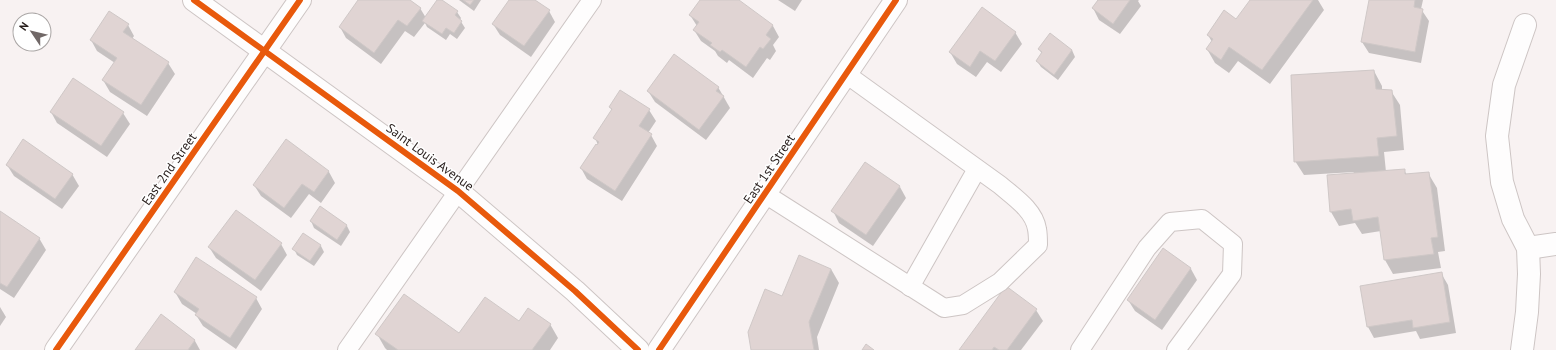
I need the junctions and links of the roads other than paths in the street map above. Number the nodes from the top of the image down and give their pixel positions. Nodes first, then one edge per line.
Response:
1 (194, 0) edge
2 (300, 0) edge
3 (592, 0) edge
4 (896, 0) edge
5 (1524, 25) dead end
6 (264, 51) junction
7 (846, 74) junction
8 (978, 169) junction
9 (458, 190) junction
10 (765, 194) junction
11 (1556, 244) edge
12 (1528, 248) junction
13 (910, 287) junction
14 (56, 350) edge
15 (347, 350) edge
16 (638, 350) edge
17 (659, 350) edge
18 (1080, 350) edge
19 (1176, 350) edge
20 (1522, 350) edge

1 - 6 street, Saint Louis Avenue
2 - 6 street, East 2nd Street
3 - 9 lane
4 - 7 street, East 1st Street
5 - 12 street
6 - 9 street, Saint Louis Avenue
6 - 14 street, East 2nd Street
7 - 8 lane
7 - 10 street, East 1st Street
8 - 13 lane
8 - 13 lane
9 - 15 lane
9 - 16 street, Saint Louis Avenue
10 - 13 lane
10 - 17 street, East 1st Street
11 - 12 street
12 - 20 street
18 - 19 lane

